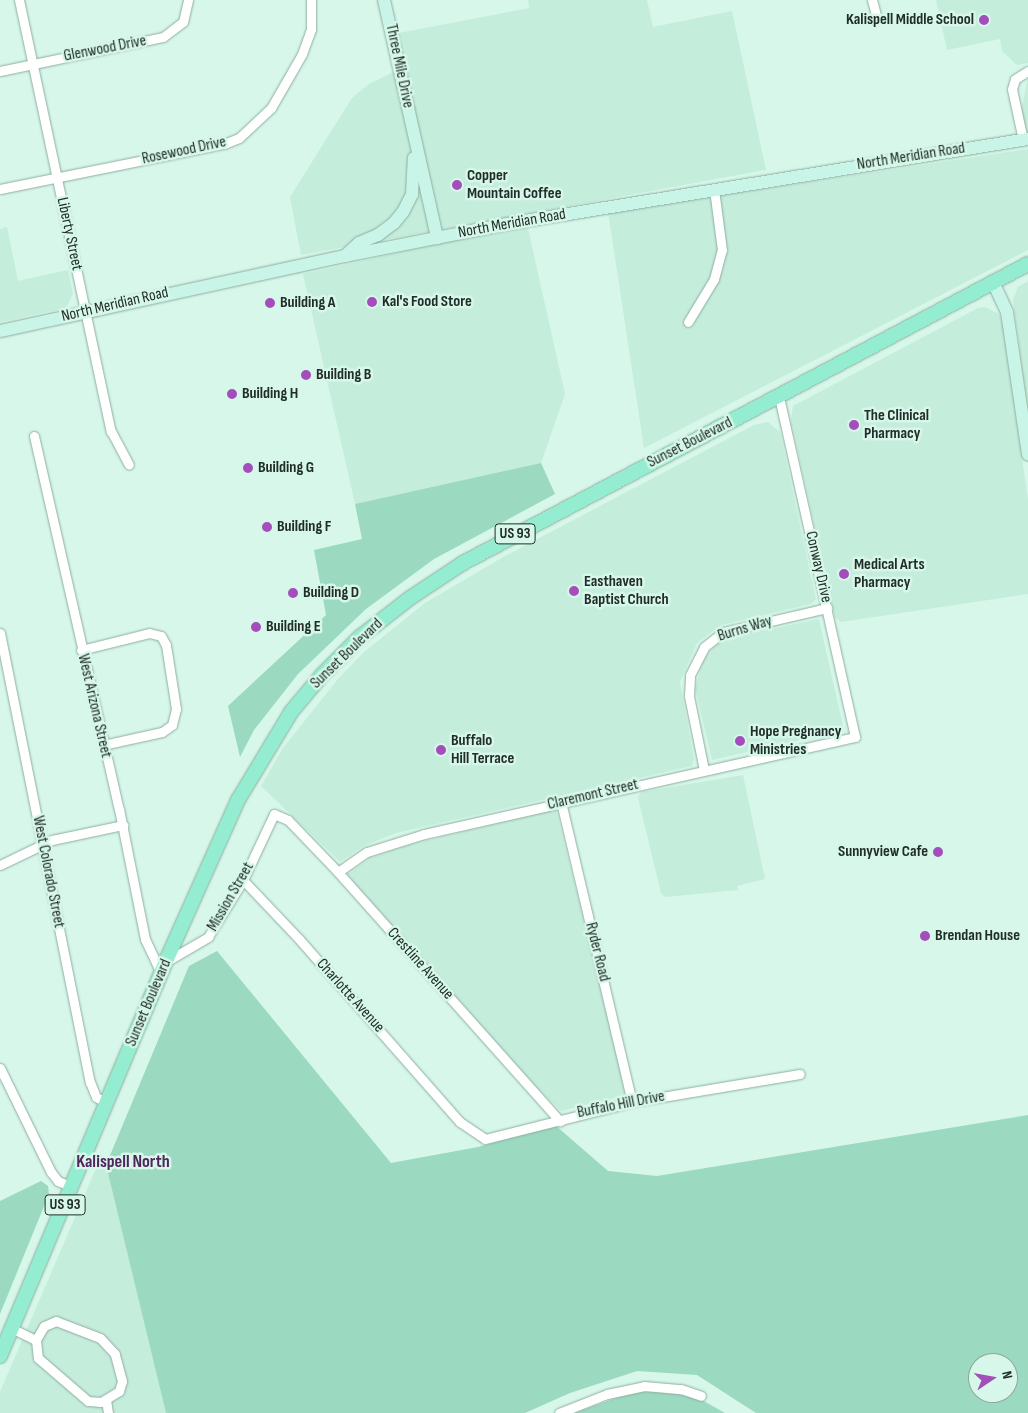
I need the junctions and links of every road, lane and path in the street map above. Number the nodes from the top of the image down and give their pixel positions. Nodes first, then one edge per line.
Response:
1 (19, 0) edge
2 (188, 0) edge
3 (311, 0) edge
4 (384, 0) edge
5 (872, 0) edge
6 (877, 19) dead end
7 (34, 64) junction
8 (0, 71) edge
9 (1028, 71) edge
10 (413, 132) junction
11 (1025, 140) edge
12 (57, 177) junction
13 (714, 188) junction
14 (0, 189) edge
15 (437, 238) junction
16 (345, 256) junction
17 (1028, 264) edge
18 (993, 282) junction
19 (86, 312) junction
20 (688, 322) dead end
21 (0, 331) edge
22 (779, 397) junction
23 (34, 436) dead end
24 (1028, 454) edge
25 (129, 465) dead end
26 (827, 608) junction
27 (0, 633) edge
28 (81, 650) junction
29 (855, 737) joint
30 (103, 745) junction
31 (704, 770) junction
32 (561, 802) junction
33 (274, 814) joint
34 (123, 825) junction
35 (42, 844) junction
36 (0, 865) edge
37 (338, 872) junction
38 (243, 880) junction
39 (164, 967) junction
40 (0, 1068) edge
41 (800, 1074) dead end
42 (632, 1102) junction
43 (107, 1103) junction
44 (454, 1115) joint
45 (560, 1121) junction
46 (72, 1187) junction
47 (12, 1328) junction
48 (36, 1340) junction
49 (0, 1356) edge
50 (701, 1396) dead end
51 (106, 1400) junction
52 (108, 1413) edge
53 (559, 1413) edge

1 - 7 street, Liberty Street
2 - 7 street, Glenwood Drive
3 - 12 street, Rosewood Drive
4 - 10 main road, Three Mile Drive
5 - 6 street
7 - 8 street, Glenwood Drive
7 - 12 street, Liberty Street
9 - 11 street
10 - 15 main road, Three Mile Drive
10 - 16 main road, Three Mile Drive
11 - 13 main road, North Meridian Road
12 - 14 street, Rosewood Drive
12 - 19 street, Liberty Street
13 - 15 main road, North Meridian Road
13 - 20 street
15 - 16 main road, North Meridian Road
16 - 19 main road, North Meridian Road
17 - 18 main road, Sunset Boulevard / US 93
18 - 22 main road, Sunset Boulevard / US 93
18 - 24 main road
19 - 21 main road, North Meridian Road
19 - 25 street, Liberty Street
22 - 26 street, Conway Drive
22 - 39 main road, Sunset Boulevard / US 93
23 - 28 street, West Arizona Street
26 - 29 street, Conway Drive
26 - 31 street, Burns Way
27 - 35 street, West Colorado Street
28 - 30 street, West Arizona Street
28 - 30 street
29 - 31 street, Claremont Street
30 - 34 street, West Arizona Street
31 - 32 street, Claremont Street
32 - 37 street, Claremont Street
32 - 42 street, Ryder Road
33 - 37 street, Crestline Avenue
33 - 38 street, Mission Street
34 - 35 street
34 - 39 street, West Arizona Street
35 - 36 street
35 - 43 street, West Colorado Street
37 - 45 street, Crestline Avenue
38 - 39 street, Mission Street
38 - 44 street, Charlotte Avenue
39 - 43 main road, Sunset Boulevard / US 93
40 - 46 street
41 - 42 street, Buffalo Hill Drive
42 - 45 street, Buffalo Hill Drive
43 - 46 main road, Sunset Boulevard / US 93
44 - 45 street, Buffalo Hill Drive
46 - 47 main road, Sunset Boulevard / US 93
47 - 48 street
47 - 49 main road, Sunset Boulevard / US 93
48 - 51 street
48 - 51 street
50 - 53 street
51 - 52 street

